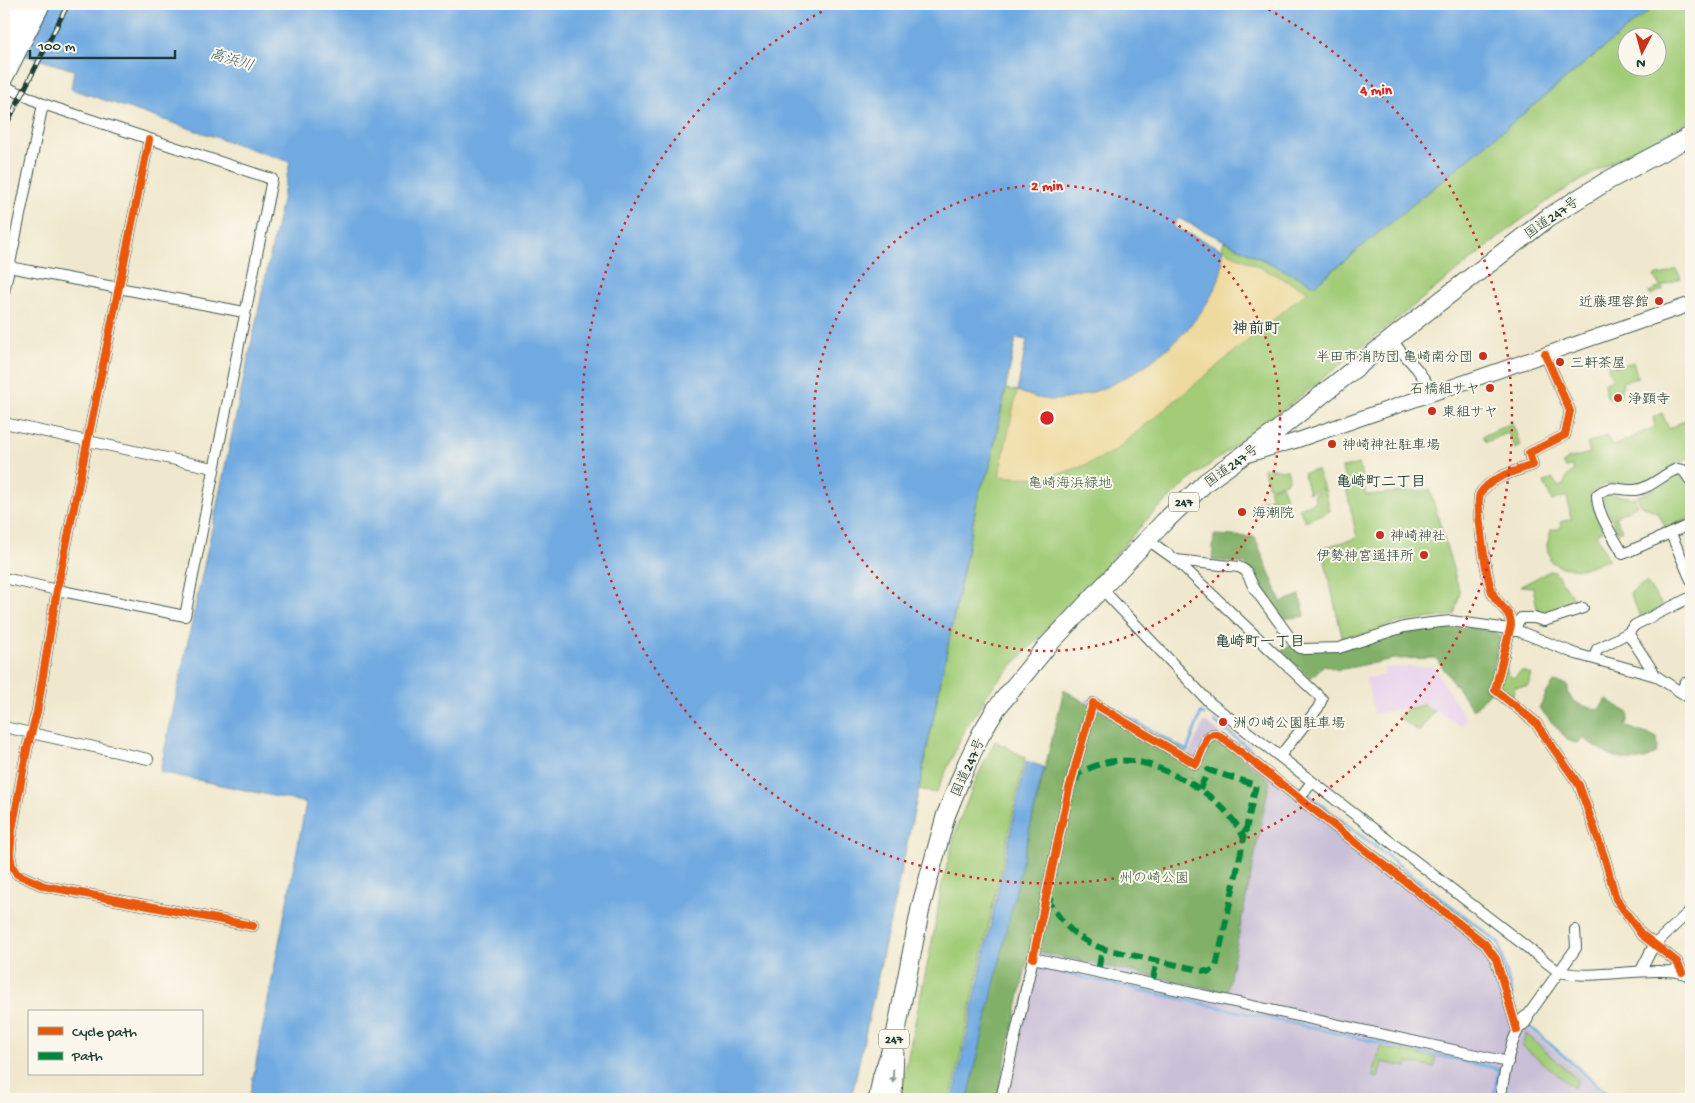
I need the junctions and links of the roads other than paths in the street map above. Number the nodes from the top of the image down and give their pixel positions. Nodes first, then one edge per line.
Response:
1 (23, 4) edge
2 (41, 4) edge
3 (4, 40) edge
4 (4, 77) edge
5 (4, 86) edge
6 (42, 104) junction
7 (1691, 136) edge
8 (149, 140) junction
9 (9, 267) junction
10 (120, 288) junction
11 (4, 292) edge
12 (1691, 304) edge
13 (244, 312) junction
14 (1390, 339) junction
15 (1545, 354) junction
16 (1434, 393) junction
17 (4, 423) edge
18 (87, 440) junction
19 (1241, 457) junction
20 (213, 468) junction
21 (1691, 481) edge
22 (1691, 524) edge
23 (1671, 534) junction
24 (1148, 540) junction
25 (1176, 560) junction
26 (4, 578) edge
27 (1691, 580) edge
28 (1102, 589) junction
29 (57, 590) junction
30 (1691, 596) edge
31 (1583, 608) dead end
32 (1512, 630) junction
33 (1628, 633) junction
34 (1594, 658) junction
35 (1656, 676) junction
36 (1691, 684) edge
37 (1681, 692) junction
38 (1691, 699) edge
39 (4, 727) edge
40 (32, 733) junction
41 (1280, 756) junction
42 (148, 758) dead end
43 (1312, 782) junction
44 (1302, 796) junction
45 (1691, 910) edge
46 (253, 926) dead end
47 (1575, 930) dead end
48 (1654, 945) junction
49 (1033, 958) junction
50 (1641, 970) junction
51 (1559, 972) junction
52 (1686, 974) edge
53 (1522, 1024) junction
54 (894, 1038) junction
55 (1508, 1062) junction
56 (878, 1099) edge
57 (891, 1099) edge
58 (1001, 1099) edge
59 (1500, 1099) edge

1 - 3 highway
2 - 4 highway
5 - 6 street
6 - 8 street
6 - 9 street
7 - 14 highway, 国道247号 / 247
8 - 10 street
8 - 13 street
9 - 10 street
9 - 11 street
10 - 13 street
10 - 18 street
12 - 15 street
13 - 20 street
14 - 16 street
14 - 19 highway, 国道247号 / 247
15 - 16 street
15 - 32 street
16 - 19 street
17 - 18 street
18 - 20 street
18 - 29 street
19 - 24 highway, 国道247号 / 247
20 - 29 street
21 - 23 street
22 - 23 street
23 - 27 street
24 - 25 street
24 - 28 highway, 国道247号 / 247
25 - 32 street
25 - 41 street
26 - 29 street
28 - 41 street
28 - 54 highway, 国道247号 / 247
29 - 40 street
30 - 33 street
31 - 32 street
32 - 34 street
32 - 48 street
33 - 34 street
33 - 35 street
34 - 35 street
35 - 37 street
36 - 37 street
37 - 38 street
39 - 40 street
40 - 42 street
40 - 46 street
41 - 43 street
43 - 44 street
43 - 51 street
44 - 49 street
44 - 53 street
45 - 48 street
47 - 51 street
48 - 50 street
48 - 52 street
49 - 55 street
49 - 58 street
50 - 51 street
50 - 52 street
51 - 53 street
53 - 55 street
54 - 56 highway, 国道247号 / 247
54 -> 57 highway, 国道247号 / 247
55 - 59 street

